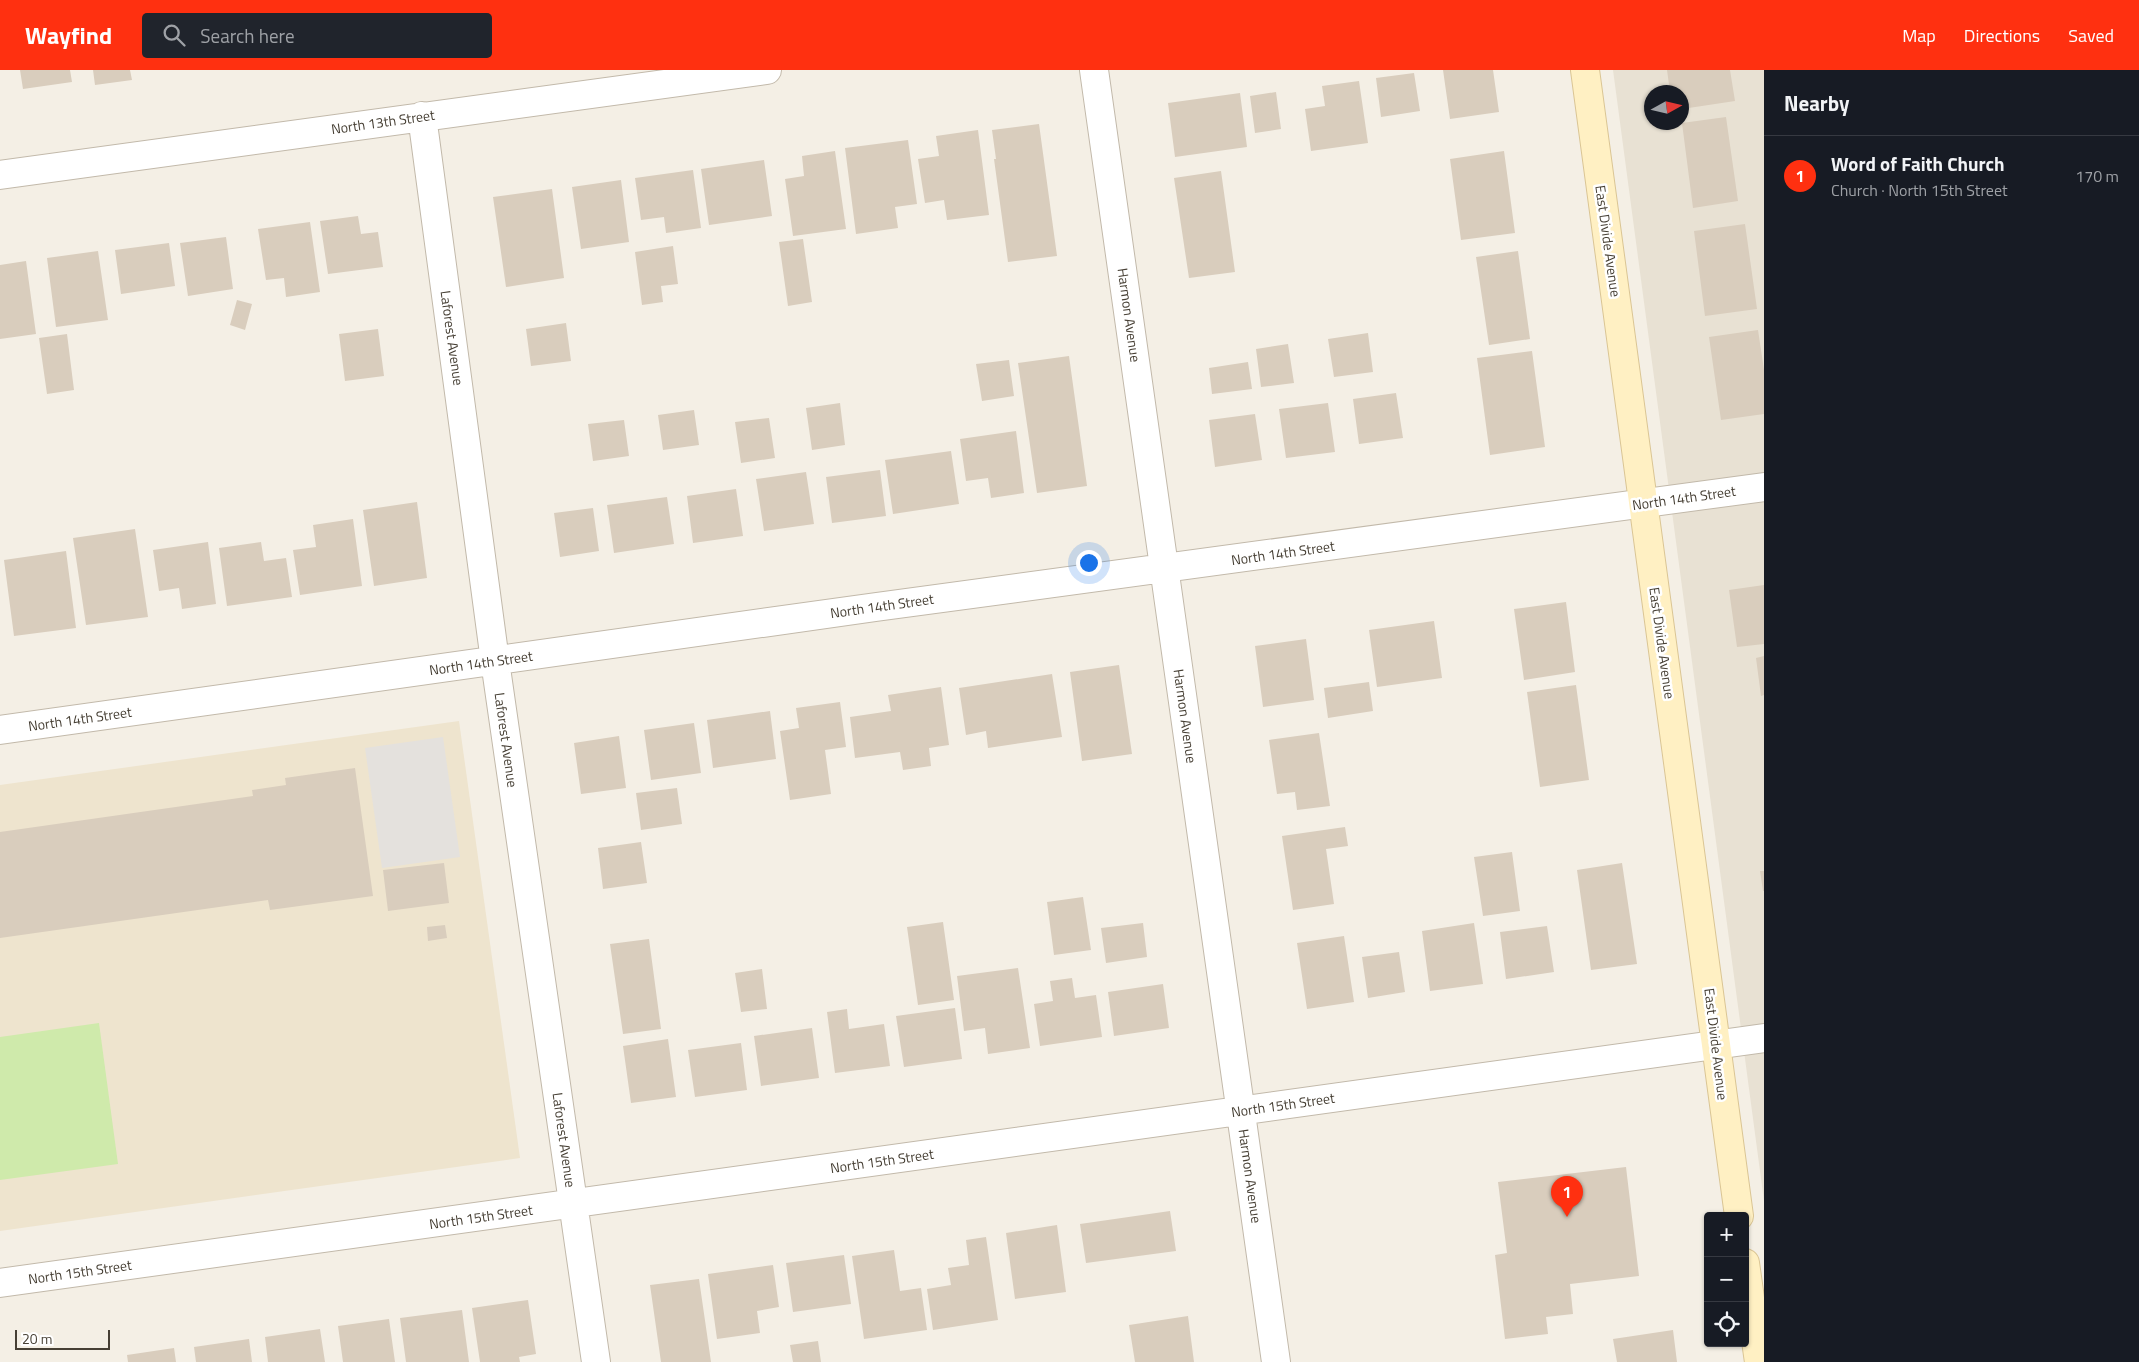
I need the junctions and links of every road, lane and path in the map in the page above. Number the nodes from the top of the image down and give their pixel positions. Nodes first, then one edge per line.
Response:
1 (767, 70) edge
2 (1094, 70) edge
3 (1586, 70) edge
4 (422, 116) junction
5 (0, 174) edge
6 (1764, 487) edge
7 (1644, 504) junction
8 (1165, 569) junction
9 (495, 661) junction
10 (0, 730) edge
11 (1764, 1038) edge
12 (1716, 1046) junction
13 (1241, 1111) junction
14 (574, 1204) junction
15 (1738, 1212) edge
16 (0, 1283) edge
17 (1749, 1292) edge
18 (596, 1362) edge
19 (1276, 1362) edge
20 (1759, 1362) edge

1 - 4 street, North 13th Street
2 - 8 street, Harmon Avenue
3 - 7 street, East Divide Avenue
4 - 5 street, North 13th Street
4 - 9 street, Laforest Avenue
6 - 7 street, North 14th Street
7 - 8 street, North 14th Street
7 - 12 street, East Divide Avenue
8 - 9 street, North 14th Street
8 - 13 street, Harmon Avenue
9 - 10 street, North 14th Street
9 - 14 street, Laforest Avenue
11 - 12 street, North 15th Street
12 - 13 street, North 15th Street
12 - 15 street, East Divide Avenue
13 - 14 street, North 15th Street
13 - 19 street, Harmon Avenue
14 - 16 street, North 15th Street
14 - 18 street, Laforest Avenue
17 - 20 street

